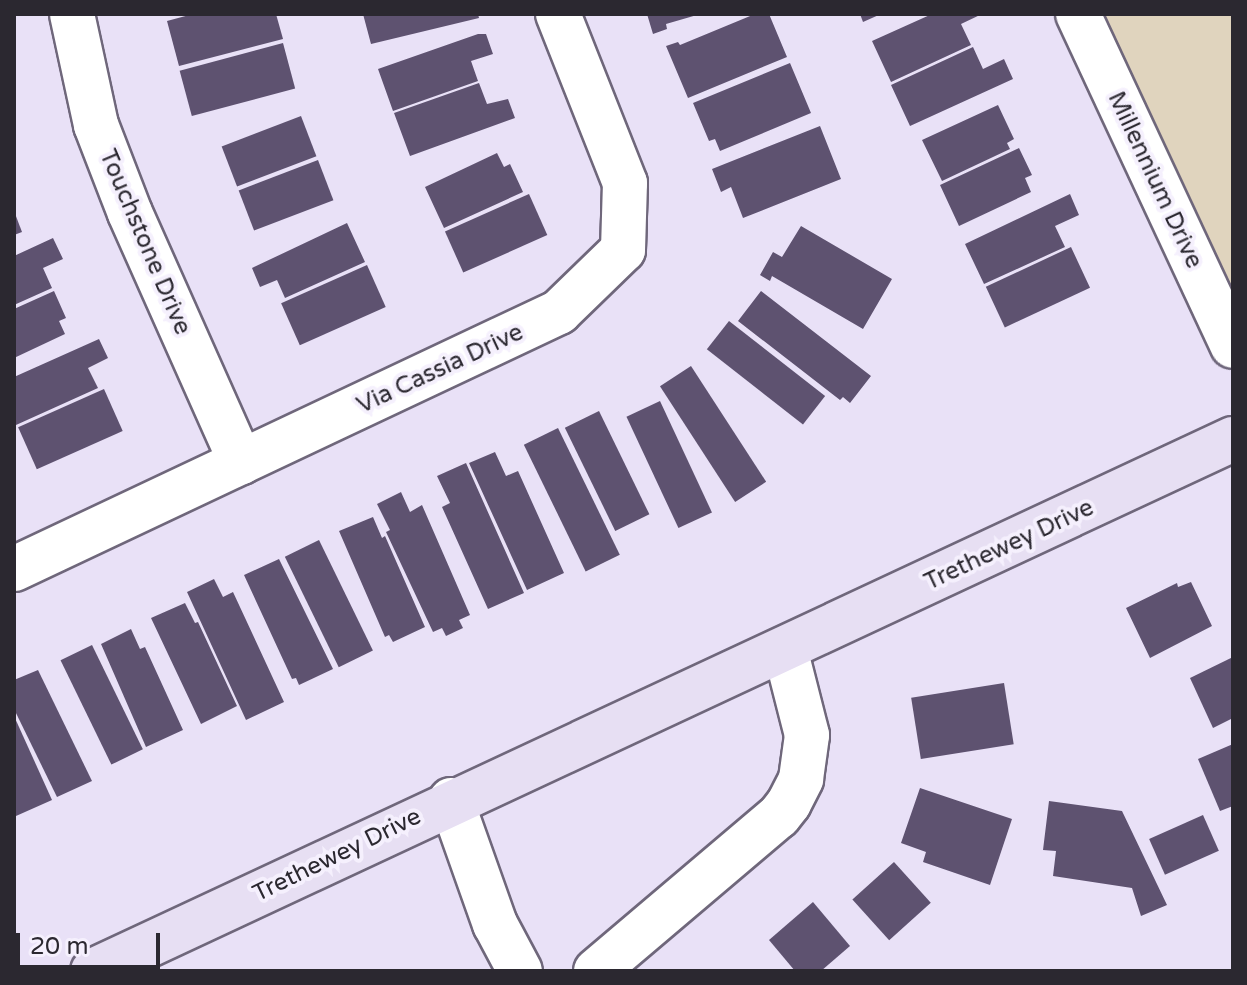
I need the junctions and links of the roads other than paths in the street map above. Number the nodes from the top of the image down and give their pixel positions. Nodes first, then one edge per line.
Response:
1 (72, 14) edge
2 (558, 14) edge
3 (1078, 14) edge
4 (1233, 346) edge
5 (1233, 439) edge
6 (241, 462) junction
7 (14, 569) edge
8 (785, 649) junction
9 (451, 800) junction
10 (93, 971) edge
11 (520, 971) edge
12 (596, 971) edge

1 - 6 street, Touchstone Drive
2 - 6 street, Via Cassia Drive
3 - 4 street, Millennium Drive
5 - 8 main road, Trethewey Drive
6 - 7 street, Via Cassia Drive
8 - 9 main road, Trethewey Drive
8 - 12 street
9 - 10 main road, Trethewey Drive
9 - 11 street, Trethewey Drive

